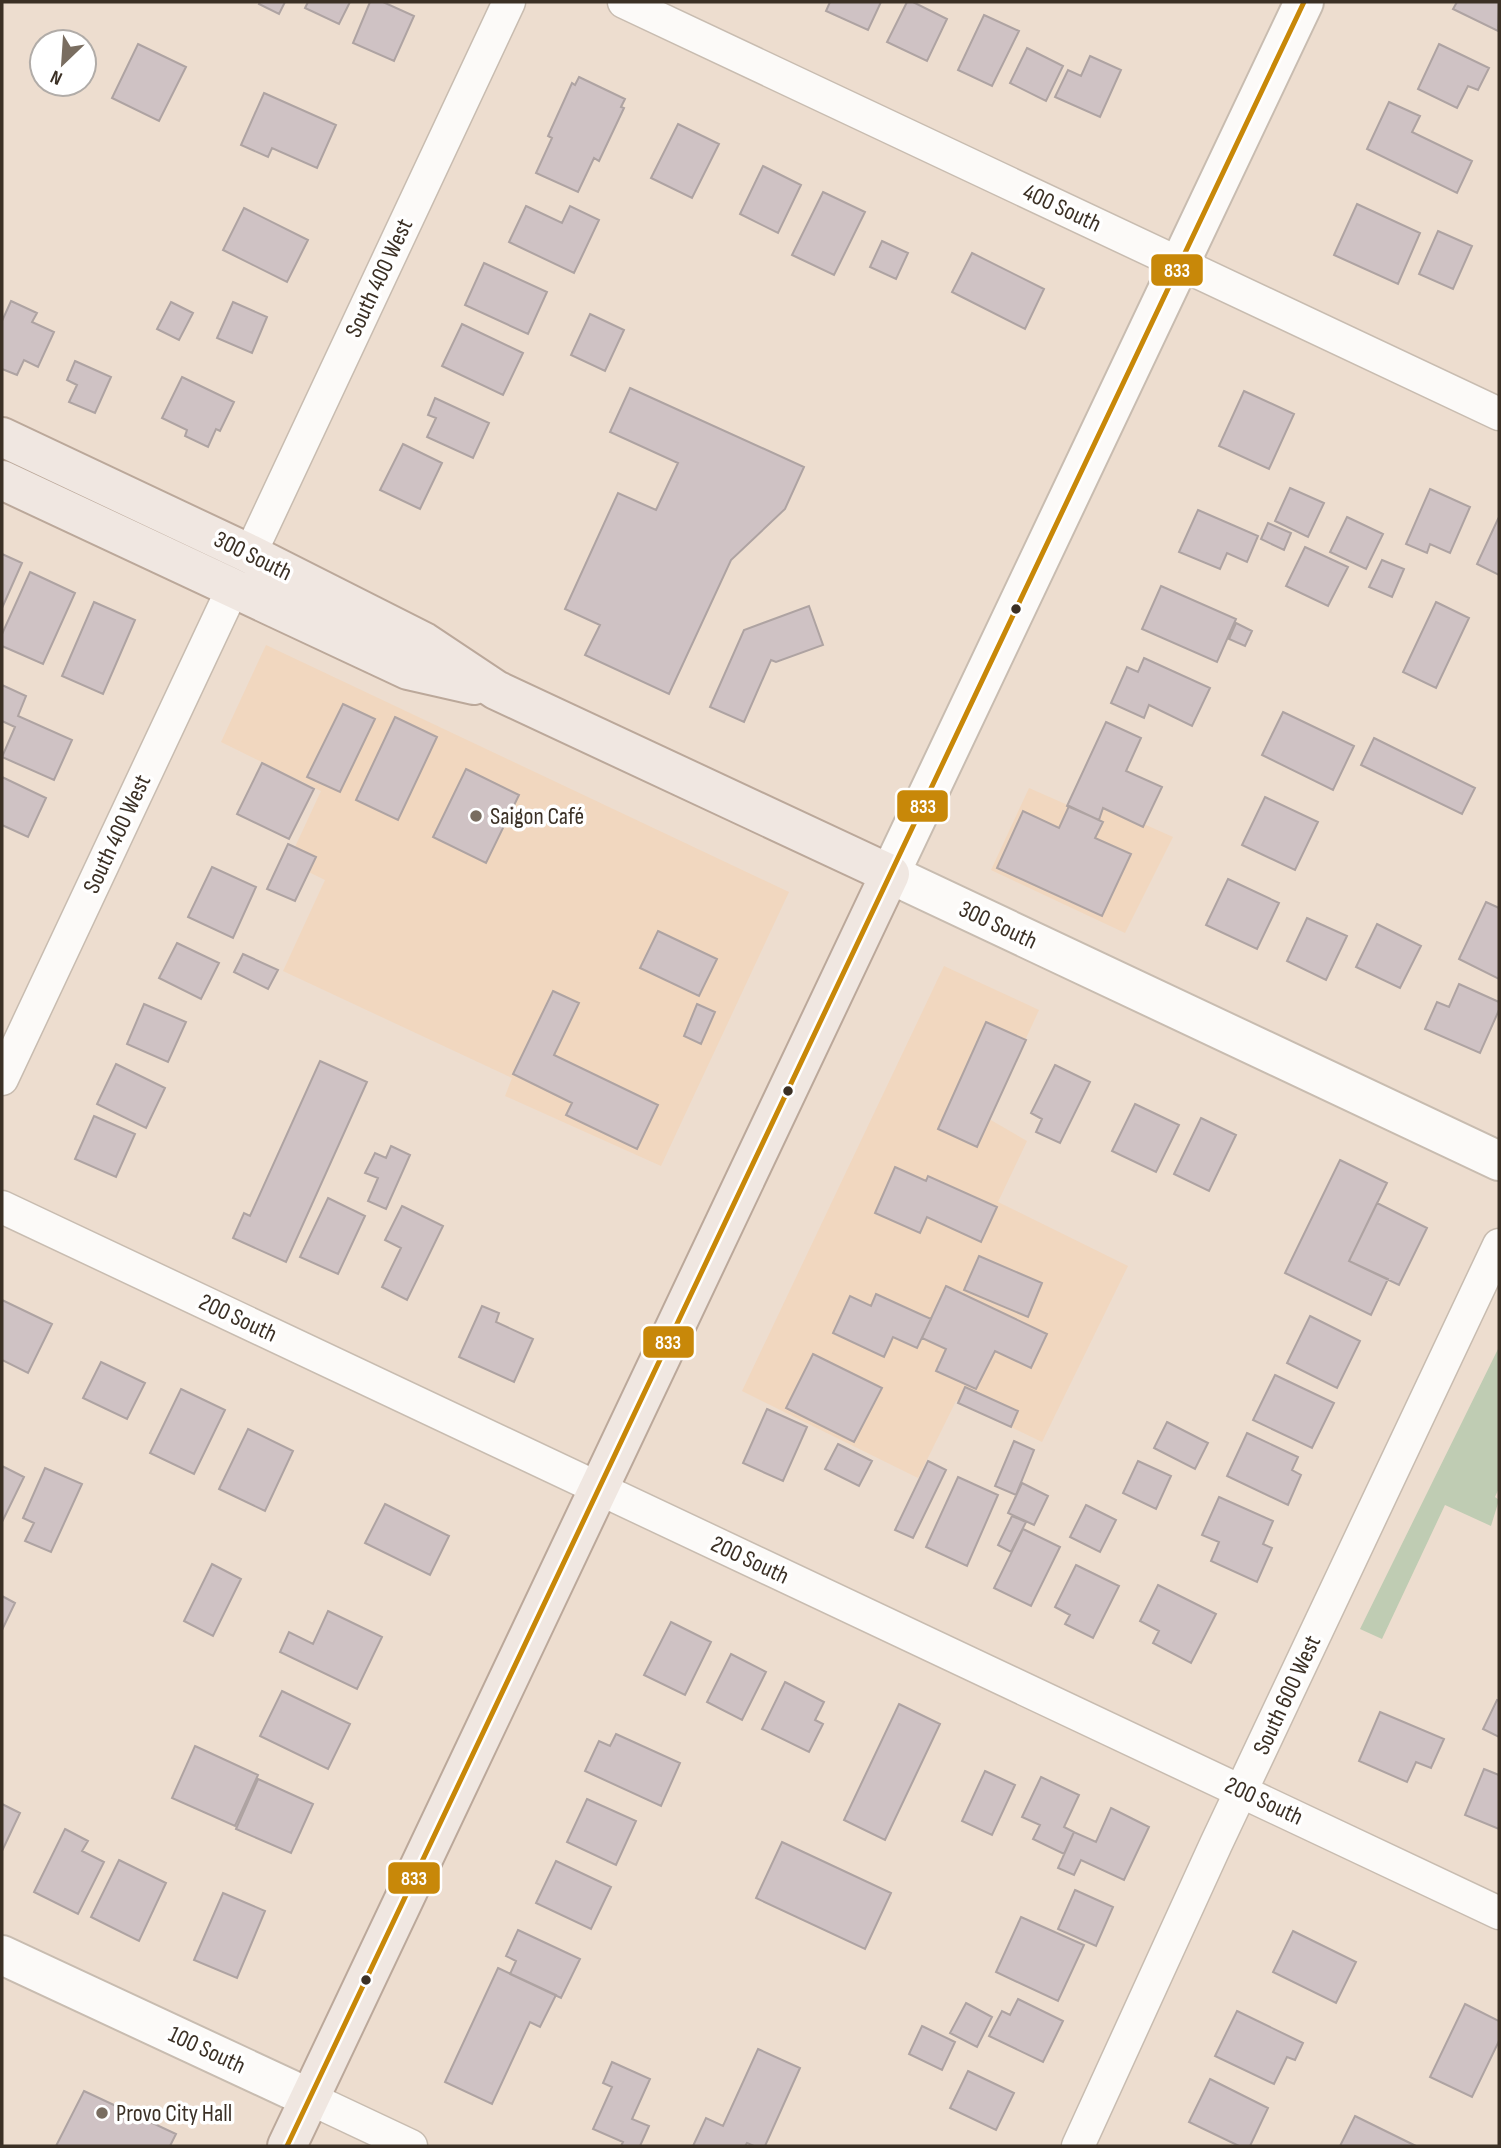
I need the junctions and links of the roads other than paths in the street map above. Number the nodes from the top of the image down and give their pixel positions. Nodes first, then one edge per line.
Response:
1 (509, 2) edge
2 (624, 2) edge
3 (1304, 2) edge
4 (1180, 263) junction
5 (1499, 414) edge
6 (2, 437) edge
7 (2, 480) edge
8 (250, 554) junction
9 (232, 590) junction
10 (496, 690) junction
11 (890, 874) junction
12 (2, 1079) edge
13 (1499, 1161) edge
14 (2, 1206) edge
15 (1499, 1245) edge
16 (598, 1489) junction
17 (1241, 1791) junction
18 (1499, 1913) edge
19 (2, 1955) edge
20 (309, 2098) junction
21 (287, 2146) edge
22 (411, 2146) edge
23 (1078, 2146) edge

1 - 8 street, South 400 West
2 - 4 street, 400 South
3 - 4 street
4 - 5 street, 400 South
4 - 11 street
6 - 8 main road, 300 South
7 - 9 main road, 300 South
8 - 10 main road, 300 South
9 - 10 main road, 300 South
9 - 12 street, South 400 West
10 - 11 main road, 300 South
11 - 13 street, 300 South
11 - 16 main road
14 - 16 street, 200 South
15 - 17 street, South 600 West
16 - 17 street, 200 South
16 - 20 main road
17 - 18 street, 200 South
17 - 23 street, South 600 West
19 - 20 street, 100 South
20 - 21 main road
20 - 22 street, 100 South

